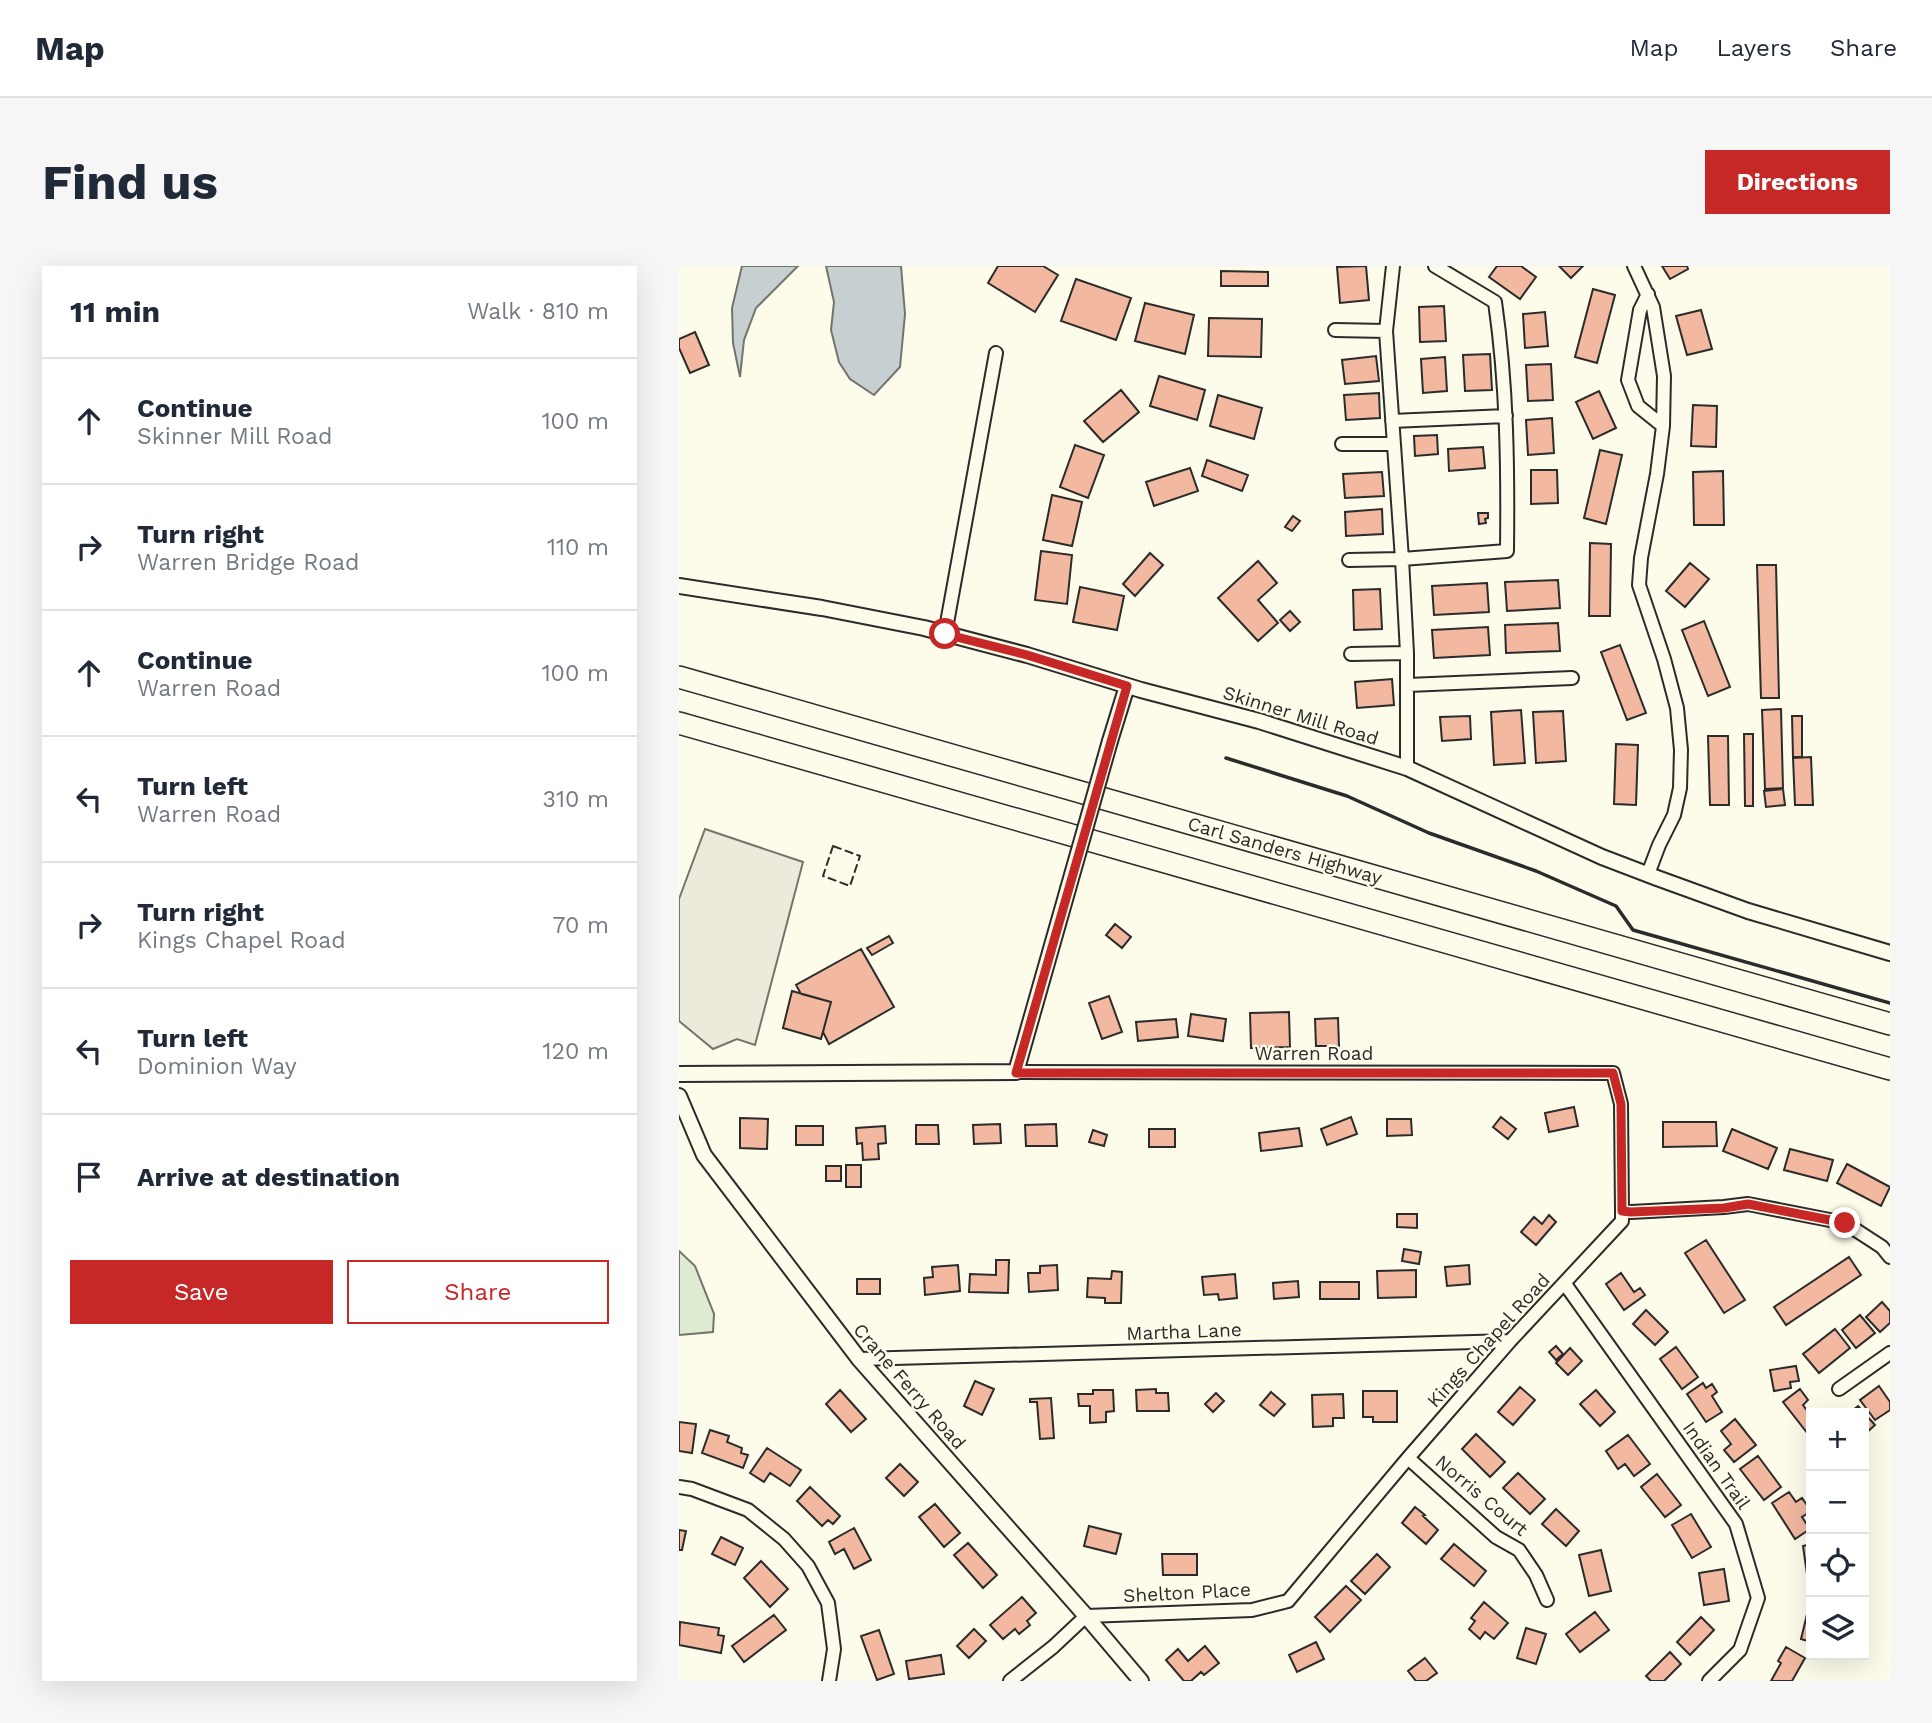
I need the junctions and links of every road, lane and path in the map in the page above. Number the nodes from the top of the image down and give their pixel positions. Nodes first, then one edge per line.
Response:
1 (1393, 266) edge
2 (1435, 266) edge
3 (1634, 266) edge
4 (1648, 294) junction
5 (1335, 330) dead end
6 (1386, 331) junction
7 (996, 352) dead end
8 (1506, 416) junction
9 (1392, 421) junction
10 (1663, 426) junction
11 (1342, 444) dead end
12 (1393, 444) junction
13 (1402, 559) junction
14 (1349, 560) dead end
15 (679, 586) edge
16 (945, 634) junction
17 (1407, 653) junction
18 (1351, 654) dead end
19 (679, 677) edge
20 (1572, 678) dead end
21 (1408, 685) junction
22 (1127, 686) junction
23 (679, 723) edge
24 (1407, 768) junction
25 (1648, 874) junction
26 (1890, 953) edge
27 (1890, 1024) edge
28 (1890, 1069) edge
29 (1016, 1073) junction
30 (679, 1074) edge
31 (679, 1096) edge
32 (1622, 1211) junction
33 (1890, 1257) edge
34 (1565, 1284) junction
35 (1510, 1341) junction
36 (1890, 1353) edge
37 (859, 1359) junction
38 (1839, 1390) dead end
39 (1408, 1458) junction
40 (679, 1488) edge
41 (1547, 1600) dead end
42 (1288, 1601) joint
43 (1086, 1616) junction
44 (829, 1681) edge
45 (1010, 1681) edge
46 (1141, 1681) edge
47 (1709, 1681) edge

1 - 6 street
2 - 8 street
3 - 4 street
4 - 10 street
4 - 10 street
5 - 6 street
6 - 9 street
7 - 16 street
8 - 9 street
8 - 13 street
9 - 12 street
10 - 25 street
11 - 12 street
12 - 13 street
13 - 14 street
13 - 17 street
15 - 16 street, Skinner Mill Road
16 - 22 street, Skinner Mill Road
17 - 18 street
17 - 21 street
19 - 27 highway, Carl Sanders Highway
20 - 21 street
21 - 24 street
22 - 24 street, Skinner Mill Road
22 - 29 street, bridge
23 - 28 highway
24 - 25 street, Skinner Mill Road
25 - 26 street, Skinner Mill Road
29 - 30 street, Warren Road
29 - 32 street, Warren Road
31 - 37 street, Crane Ferry Road
32 - 33 street
32 - 34 street, Kings Chapel Road
34 - 35 street, Kings Chapel Road
34 - 47 street, Indian Trail
35 - 37 street, Martha Lane
35 - 39 street, Kings Chapel Road
36 - 38 street
37 - 43 street, Crane Ferry Road
39 - 41 street, Norris Court
39 - 42 street, Kings Chapel Road
40 - 44 street
42 - 43 street, Shelton Place
43 - 45 street
43 - 46 street, Crane Ferry Road

